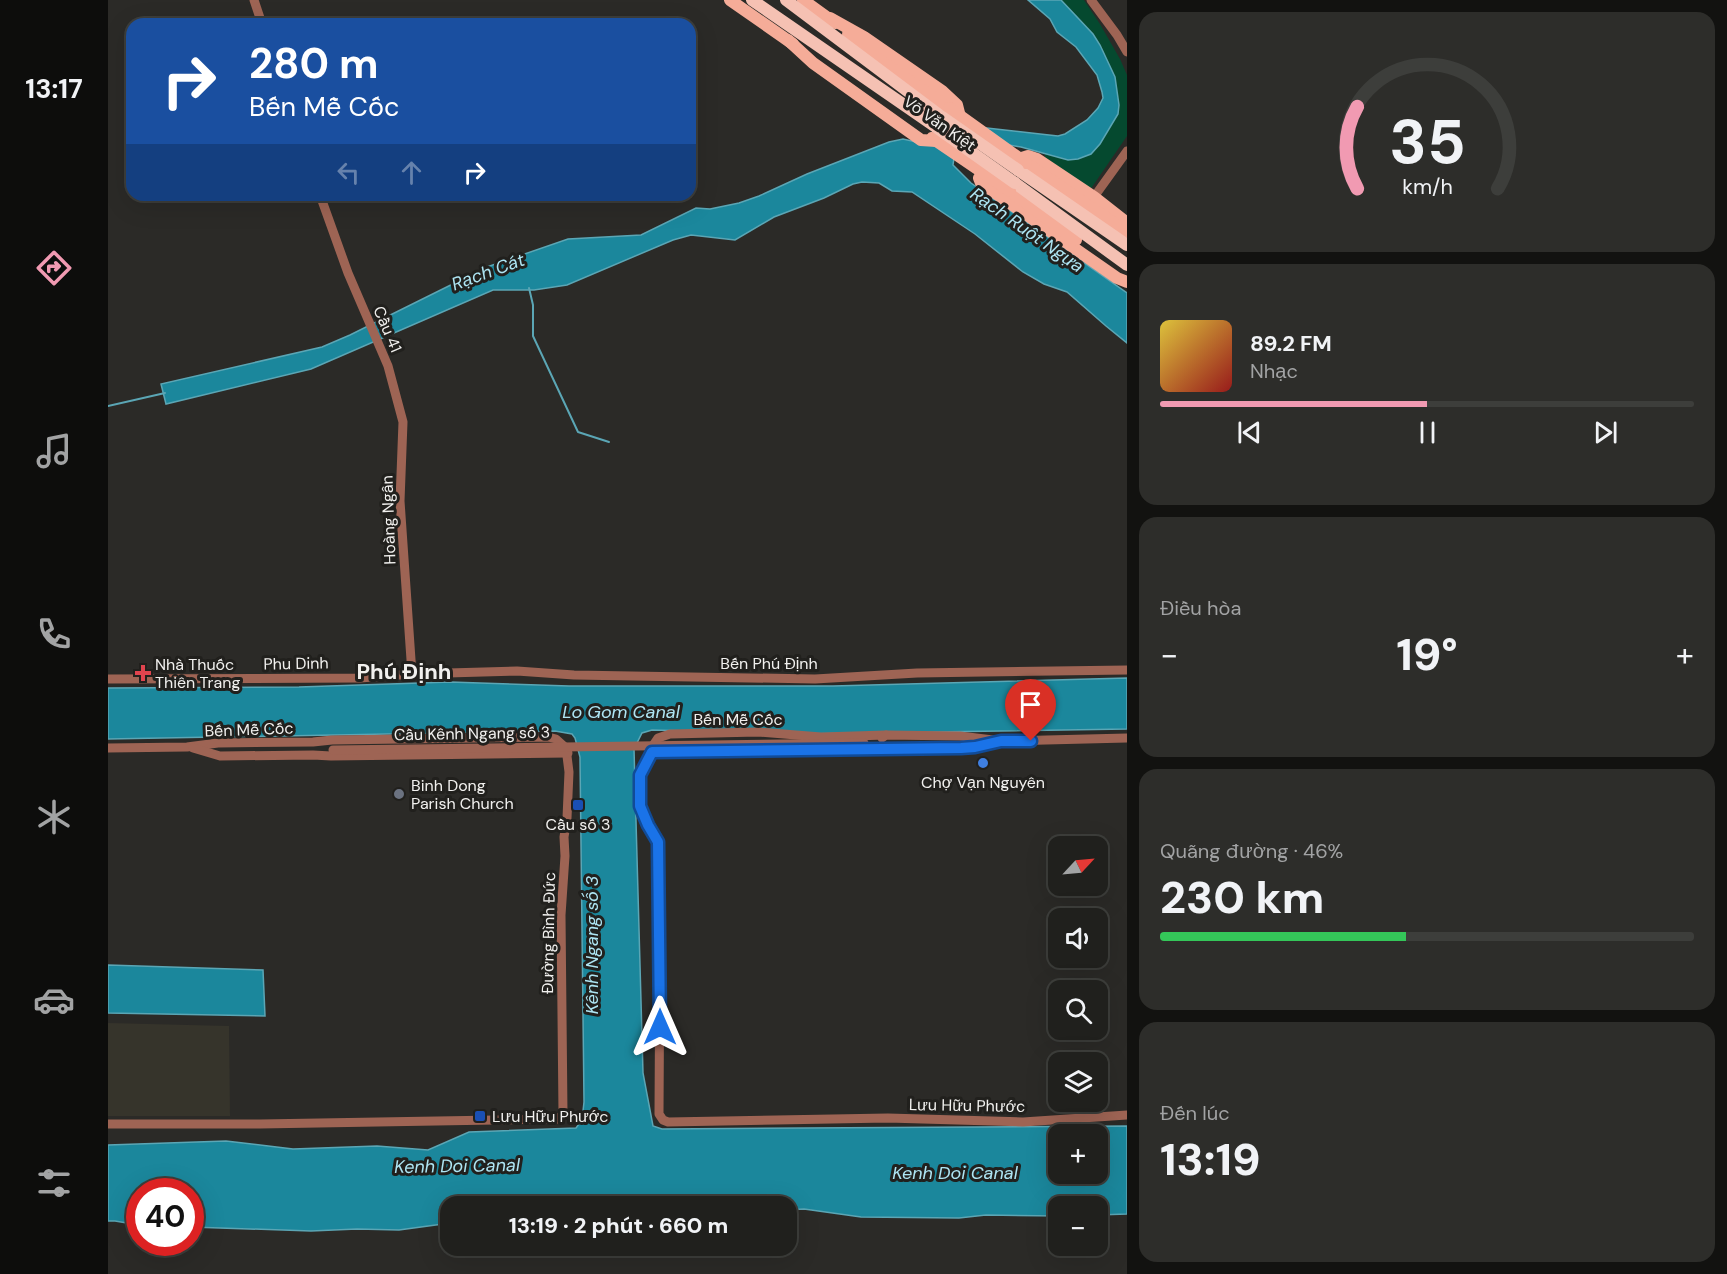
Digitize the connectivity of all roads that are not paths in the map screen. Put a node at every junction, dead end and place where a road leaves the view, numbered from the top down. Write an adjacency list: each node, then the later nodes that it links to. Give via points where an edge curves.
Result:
1 (254, 0): 7 (street)
2 (730, 0): 9 (main road, Võ Văn Kiệt)
3 (752, 0): 11 (highway, Võ Văn Kiệt)
4 (786, 0): 11 (highway, Võ Văn Kiệt)
5 (803, 0): 8 (main road, Võ Văn Kiệt)
6 (1091, 0): 10 (street)
7 (260, 18)
8 (830, 18): 9 (main road, via 942,91 957,105 958,124 944,138 921,140 813,63); 11 (main road, Võ Văn Kiệt)
9 (788, 40): 11 (main road, Võ Văn Kiệt)
10 (1127, 52)
11 (940, 122): 13 (highway, Võ Văn Kiệt, bridge); 14 (highway, Võ Văn Kiệt, bridge)
12 (1127, 151): 15 (street)
13 (1022, 167): 18 (main road, Võ Văn Kiệt); 19 (highway, Võ Văn Kiệt)
14 (1013, 187): 20 (highway, Võ Văn Kiệt); 21 (main road, Võ Văn Kiệt)
15 (1094, 198): 17 (main road); 22 (main road, via 1028,156 979,178 1029,217)
16 (322, 201): 23 (street, Cầu 41)
17 (1127, 223)
18 (1127, 232)
19 (1127, 245)
20 (1127, 264)
21 (1127, 277)
22 (1127, 282)
23 (388, 366): 25 (street, Hoàng Ngân, via 403,422 400,501)
24 (1127, 670): 25 (street, Bến Phú Định, via 917,673 815,679 517,671)
25 (412, 674): 26 (street, Phu Dinh, via 360,678)
26 (108, 679)
27 (886, 735): 28 (street, Bến Mễ Cốc); 32 (street, Bến Mễ Cốc); 39 (street, Bến Mễ Cốc, via 665,735 658,738)
28 (960, 736): 30 (street, Bến Mễ Cốc); 36 (street)
29 (1127, 738): 30 (street, Bến Mễ Cốc)
30 (1001, 741): 36 (street, Bến Mễ Cốc)
31 (313, 742): 33 (street, Bến Mễ Cốc); 37 (street, Bến Mễ Cốc); 40 (street, Bến Mễ Cốc, via 548,737 560,742)
32 (864, 743): 37 (street, Cầu Kênh Ngang số 3, bridge); 38 (street, Bến Mễ Cốc)
33 (253, 744): 34 (street, Bến Mễ Cốc); 41 (street)
34 (187, 747): 35 (street, Bến Mễ Cốc); 41 (street, Bến Mễ Cốc, via 220,756)
35 (108, 748)
36 (961, 748): 38 (street, Bến Mễ Cốc)
37 (333, 750): 42 (street, Bến Mễ Cốc)
38 (885, 750): 39 (street, Bến Mễ Cốc)
39 (652, 752): 43 (street, Lưu Hữu Phước, via 640,775 640,806 658,842 659,1114 663,1120 890,1118 1023,1122)
40 (568, 753): 42 (street, Bến Mễ Cốc); 44 (street, Đường Bình Đức, via 561,915 563,1114 558,1119)
41 (253, 755): 42 (street, Bến Mễ Cốc)
42 (313, 755)
43 (1127, 1115)
44 (108, 1124)

